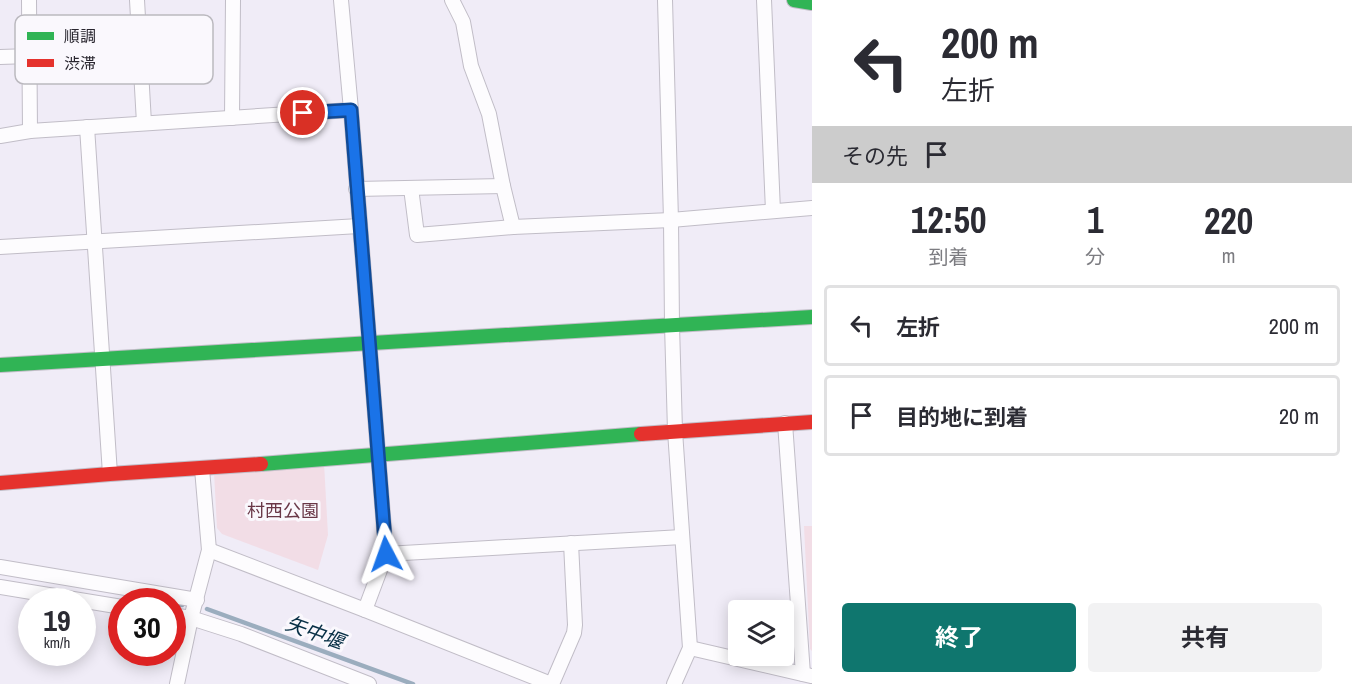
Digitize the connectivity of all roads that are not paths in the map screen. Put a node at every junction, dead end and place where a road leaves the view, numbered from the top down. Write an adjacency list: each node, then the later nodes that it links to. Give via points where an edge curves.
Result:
1 (29, 0): 10 (street)
2 (137, 0): 11 (street)
3 (233, 0): 17 (street)
4 (340, 0): 16 (street)
5 (452, 0): 22 (street, via 463,22 471,66 489,114)
6 (665, 0): 27 (street)
7 (764, 0): 26 (street)
8 (794, 0): 9 (street)
9 (812, 3)
10 (29, 15)
11 (138, 15)
12 (15, 56): 13 (street)
13 (0, 57)
14 (30, 84): 20 (street)
15 (142, 84): 18 (street)
16 (351, 110): 17 (street); 24 (street)
17 (232, 118): 18 (street)
18 (144, 123): 19 (street)
19 (87, 128): 20 (street); 30 (street)
20 (30, 130): 21 (street)
21 (0, 136)
22 (503, 186): 23 (street); 29 (street)
23 (411, 188): 24 (street); 29 (street, via 417,236)
24 (356, 189): 28 (street)
25 (812, 208): 26 (street)
26 (773, 211): 27 (street)
27 (671, 220): 29 (street); 33 (street)
28 (359, 226): 30 (street); 34 (street)
29 (513, 227)
30 (94, 242): 31 (street); 35 (street)
31 (0, 247)
32 (812, 317): 33 (street)
33 (672, 325): 34 (street); 39 (street)
34 (369, 344): 35 (street); 40 (street)
35 (101, 358): 36 (street); 42 (street)
36 (0, 365)
37 (812, 422): 38 (street)
38 (785, 423): 39 (street); 56 (street)
39 (675, 430): 40 (street); 44 (street)
40 (378, 455): 41 (street); 47 (street)
41 (202, 470): 42 (street); 46 (street)
42 (110, 474): 43 (street)
43 (0, 483)
44 (682, 537): 45 (street); 55 (street)
45 (571, 543): 47 (street); 59 (street, via 574,633)
46 (209, 550): 50 (street); 52 (street)
47 (386, 554): 52 (street)
48 (0, 567): 50 (street)
49 (0, 587): 51 (street)
50 (197, 600): 54 (street)
51 (108, 605)
52 (364, 610): 59 (street)
53 (186, 617): 54 (street)
54 (191, 618): 57 (street); 58 (street)
55 (690, 648): 56 (street); 60 (street)
56 (808, 675)
57 (177, 684)
58 (369, 684)
59 (551, 684)
60 (674, 684)

